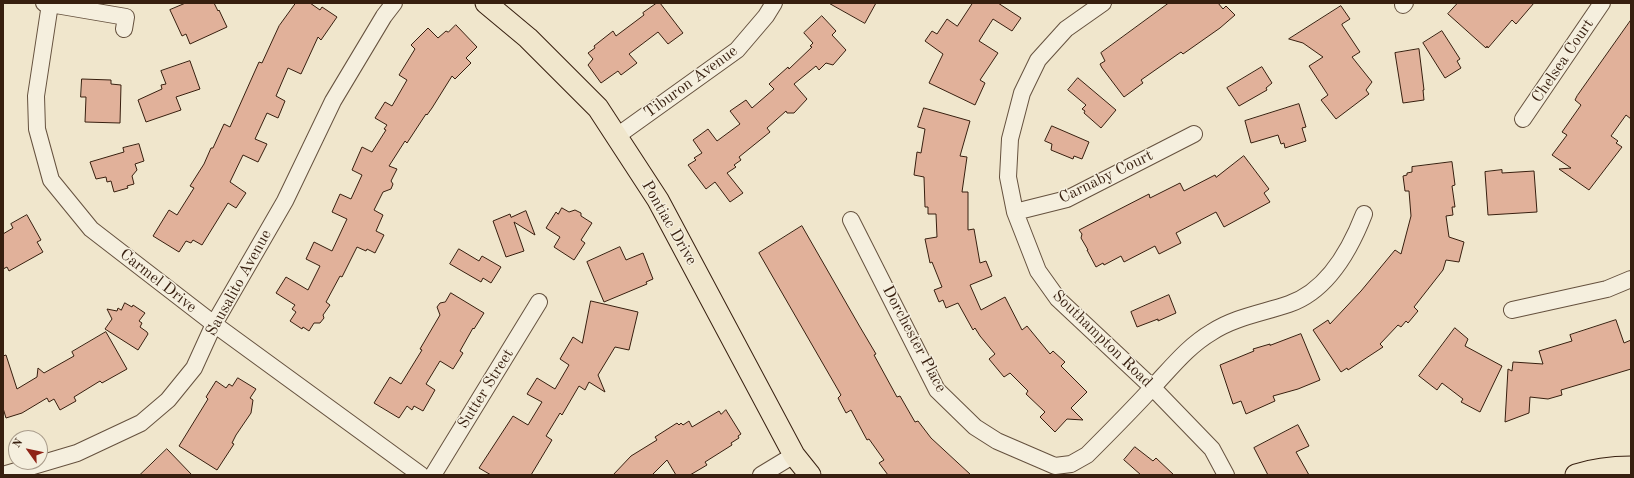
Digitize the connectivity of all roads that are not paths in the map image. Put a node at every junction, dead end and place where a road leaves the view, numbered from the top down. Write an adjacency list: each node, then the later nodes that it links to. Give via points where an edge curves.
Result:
1 (47, 3): 7 (street, via 126,17); 17 (street, Carmel Drive, via 36,96 37,129 51,180 91,229)
2 (394, 3): 17 (street, Sausalito Avenue, via 333,101 285,201)
3 (486, 3): 10 (main road, Pontiac Drive, via 528,38 598,108)
4 (774, 3): 10 (street, Tiburon Avenue, via 737,50)
5 (1103, 3): 11 (street, Southampton Road, via 1066,29 1038,60 1022,93 1010,139 1008,170)
6 (1602, 3): 8 (street, Chelsea Court)
7 (124, 29)
8 (1523, 119)
9 (1194, 134): 11 (street, Carnaby Court, via 1068,199)
10 (617, 136): 19 (main road, Pontiac Drive, via 658,200)
11 (1015, 212): 18 (street, Southampton Road, via 1038,271 1058,299)
12 (1364, 214): 18 (street, Dorchester Place, via 1356,236 1330,275 1316,289 1290,304 1242,317 1212,331 1189,348)
13 (851, 220): 18 (street, Dorchester Place, via 937,390 975,427 997,441 1055,466 1072,464 1087,455)
14 (1631, 279): 16 (street, via 1607,289)
15 (539, 302): 23 (street, Sutter Street)
16 (1512, 310)
17 (214, 324): 21 (street, Sausalito Avenue, via 194,368 168,400 141,423 77,454); 22 (street, Carmel Drive)
18 (1152, 388): 26 (street, Southampton Road, via 1212,450)
19 (794, 455): 24 (street); 25 (main road, Pontiac Drive)
20 (1631, 467): 27 (main road, via 1610,467)
21 (3, 475)
22 (421, 475)
23 (433, 475)
24 (761, 475)
25 (810, 475)
26 (1226, 475)
27 (1576, 475)

